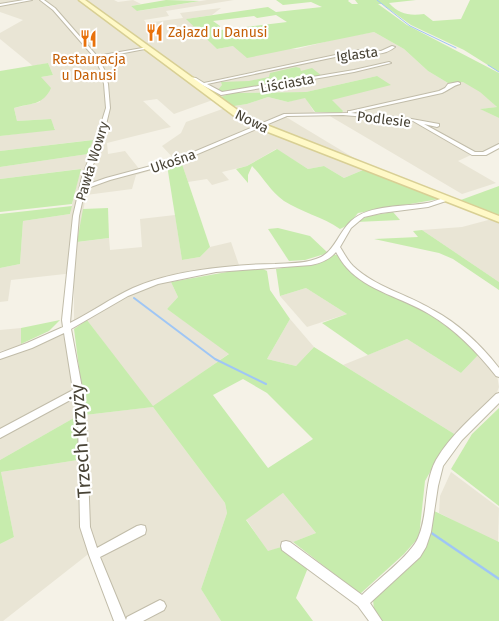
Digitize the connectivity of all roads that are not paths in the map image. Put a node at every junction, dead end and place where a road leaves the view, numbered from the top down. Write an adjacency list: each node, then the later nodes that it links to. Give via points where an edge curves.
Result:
1 (30, 0): 4 (street)
2 (42, 0): 7 (street, Pawła Wowry)
3 (82, 0): 6 (street, Nowa)
4 (0, 5)
5 (393, 47): 11 (street, Iglasta, via 373,54 355,52)
6 (148, 48): 7 (street); 9 (street, Nowa)
7 (96, 57): 17 (street, Pawła Wowry, via 106,84 108,108)
8 (389, 62): 11 (street, Liściasta, via 224,94)
9 (188, 78): 11 (street, Liściasta); 15 (street, Nowa, via 232,111)
10 (458, 83): 12 (street, via 440,92)
11 (203, 84)
12 (343, 114): 13 (street, Podlesie); 15 (street, Podlesie, via 292,114)
13 (414, 120): 14 (street); 16 (street, Podlesie, via 470,153 484,154)
14 (437, 125)
15 (261, 126): 17 (street, Ukośna, via 179,160); 18 (street, Nowa)
16 (499, 146)
17 (82, 188): 21 (street, Pawła Wowry, via 70,263)
18 (447, 199): 19 (street, Nowa); 20 (street, via 363,216 345,230)
19 (499, 219)
20 (337, 248): 21 (street, via 333,254 319,260 293,265 223,269 158,282 115,299); 23 (street, via 350,267 368,281 422,306 449,324 474,344)
21 (68, 327): 22 (street, via 23,349); 24 (street, Trzech Krzyży)
22 (0, 356)
23 (499, 374)
24 (78, 391): 26 (street); 29 (street, Trzech Krzyży, via 83,432 84,518)
25 (499, 397): 30 (street, via 466,429 440,463 430,494 423,544)
26 (0, 434)
27 (141, 530): 29 (street)
28 (286, 546): 30 (street)
29 (94, 555): 32 (street, Trzech Krzyży)
30 (362, 602): 34 (street)
31 (160, 606): 33 (street)
32 (120, 621)
33 (131, 621)
34 (376, 621)

